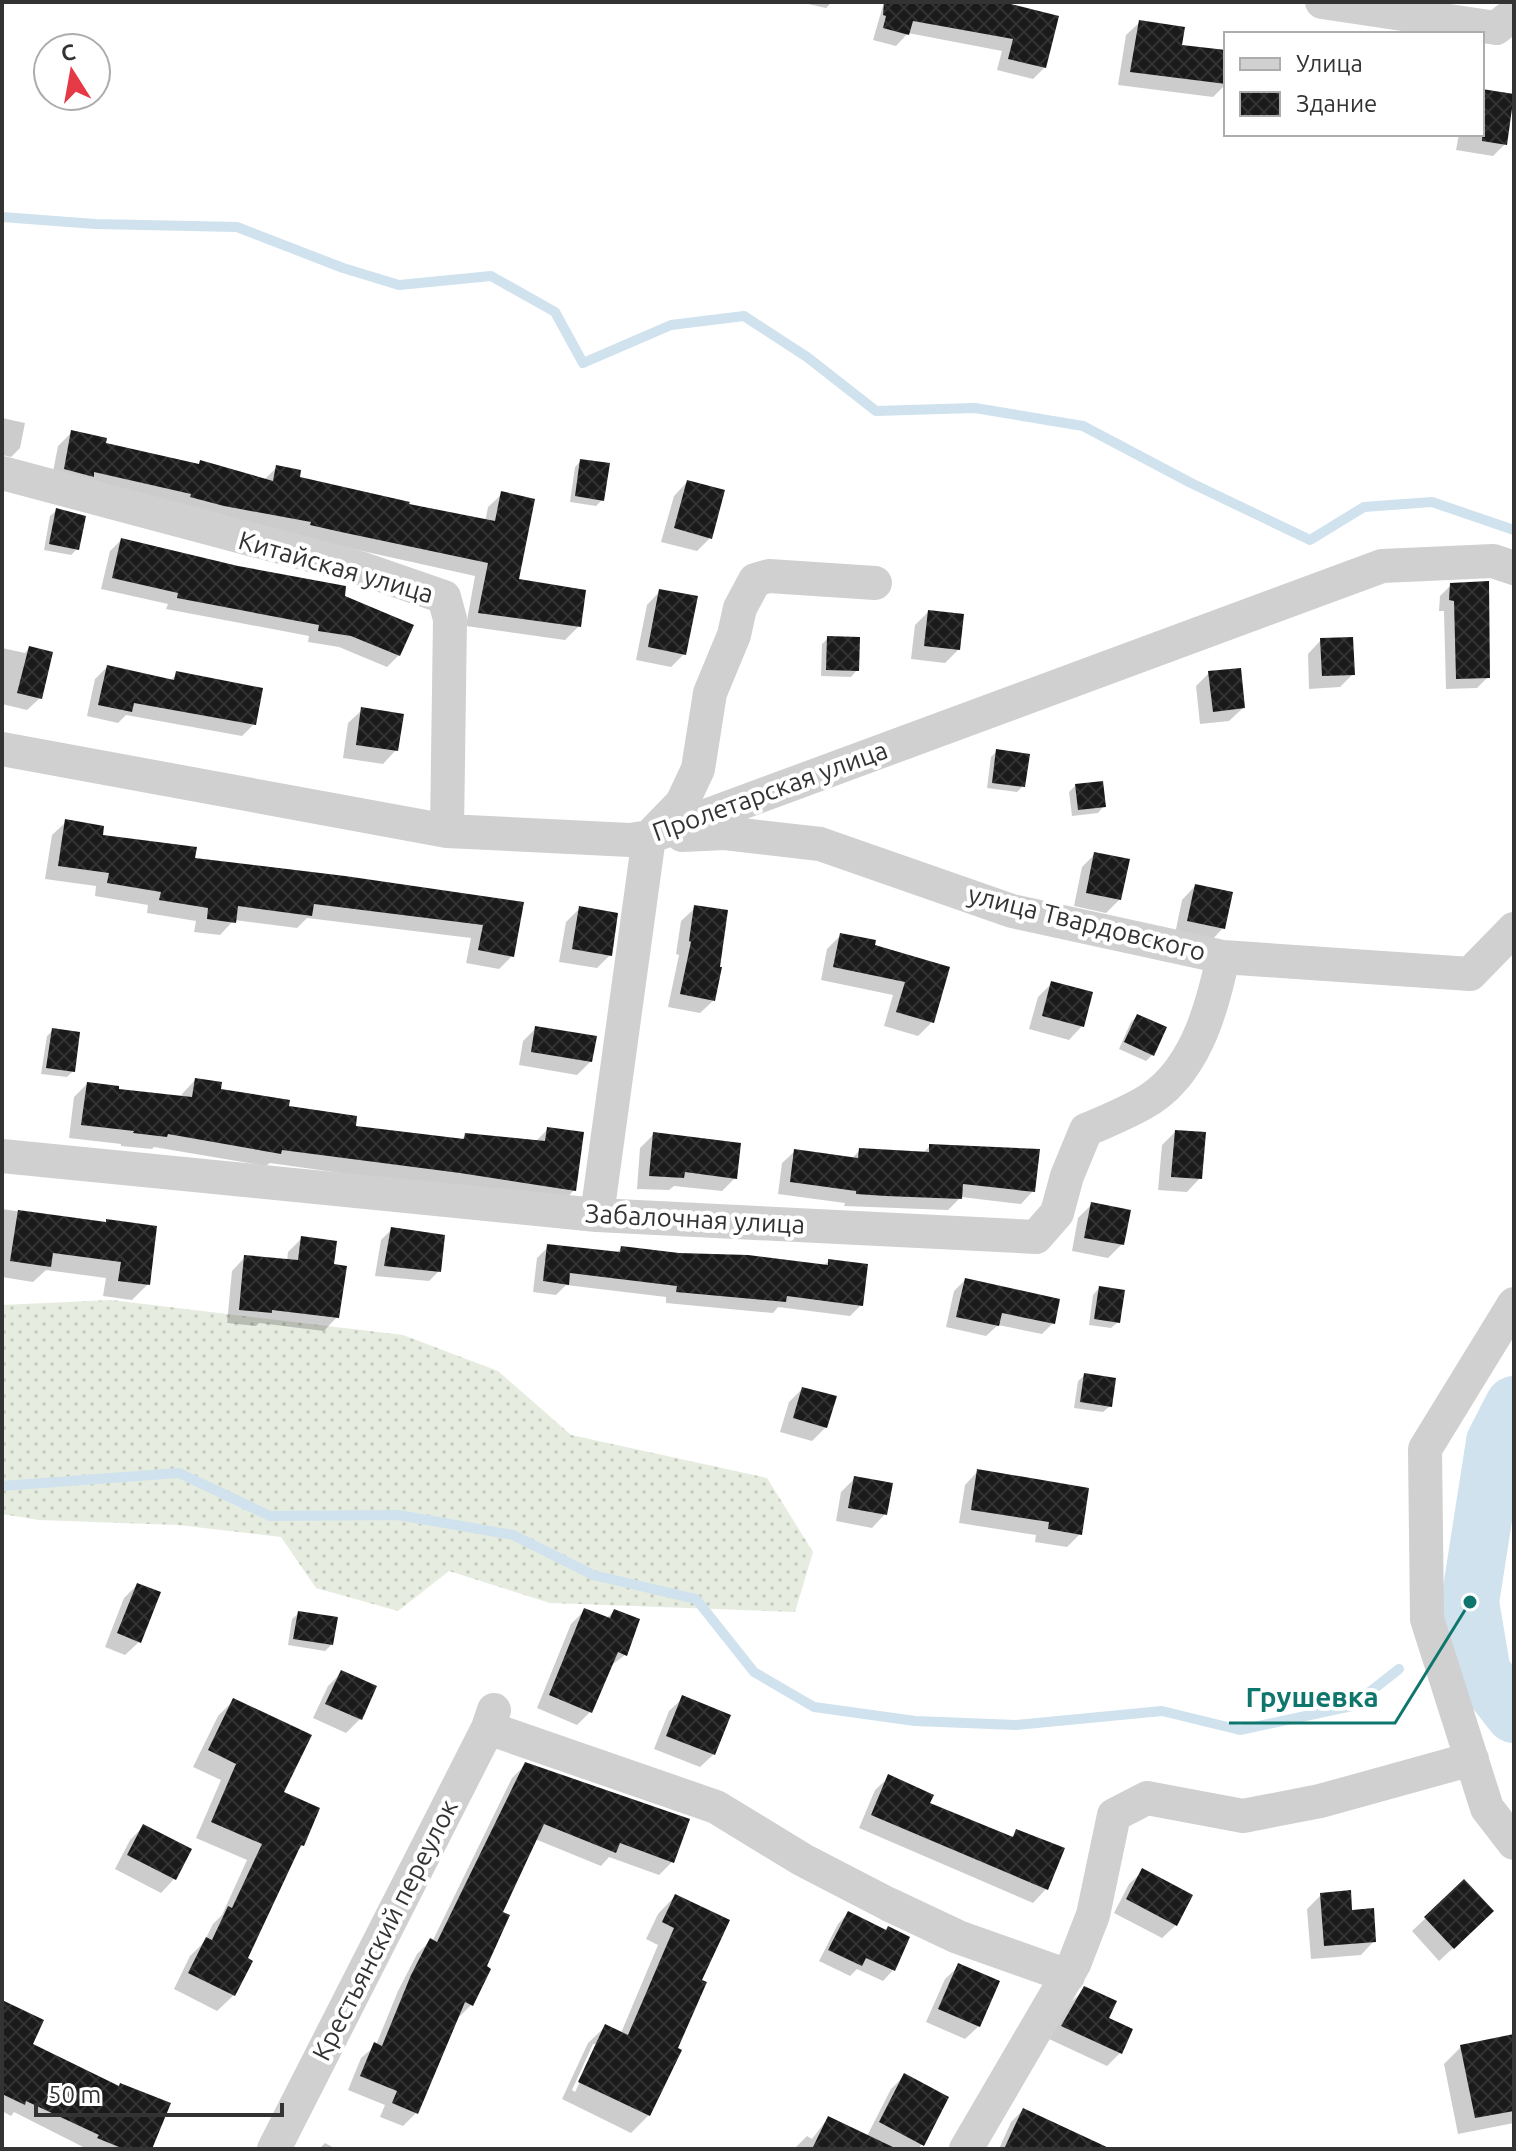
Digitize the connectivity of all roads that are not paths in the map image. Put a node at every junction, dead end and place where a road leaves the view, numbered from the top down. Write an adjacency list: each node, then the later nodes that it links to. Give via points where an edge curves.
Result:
1 (1322, 2): 2 (street)
2 (1356, 5): 3 (street, via 1496,28)
3 (1514, 14)
4 (2, 473): 8 (street, Китайская улица, via 363,569 444,597 450,619)
5 (1514, 568): 9 (street, Пролетарская улица, via 1493,561 1382,566)
6 (875, 583): 9 (street, via 769,576 755,580 710,693 698,769 682,803)
7 (2, 749): 8 (street, Пролетарская улица)
8 (447, 831): 9 (street, Пролетарская улица)
9 (649, 837): 11 (street, улица Твардовского, via 725,833 820,844 1012,911); 13 (street)
10 (1514, 929): 11 (street, улица Твардовского, via 1470,974)
11 (1223, 957): 13 (street, Забалочная улица, via 1196,1044 1174,1079 1145,1103 1086,1130 1057,1213 1036,1237)
12 (2, 1156): 13 (street, Забалочная улица)
13 (597, 1215)
14 (1514, 1304): 15 (street, via 1425,1449 1427,1619)
15 (1472, 1759): 16 (street, via 1487,1808); 17 (street, via 1320,1801 1243,1816 1147,1798 1114,1815 1093,1915)
16 (1514, 1843)
17 (1071, 1970): 18 (street, Крестьянский переулок, via 958,1937 803,1860 716,1807 491,1719); 19 (street)
18 (274, 2149)
19 (966, 2149)

